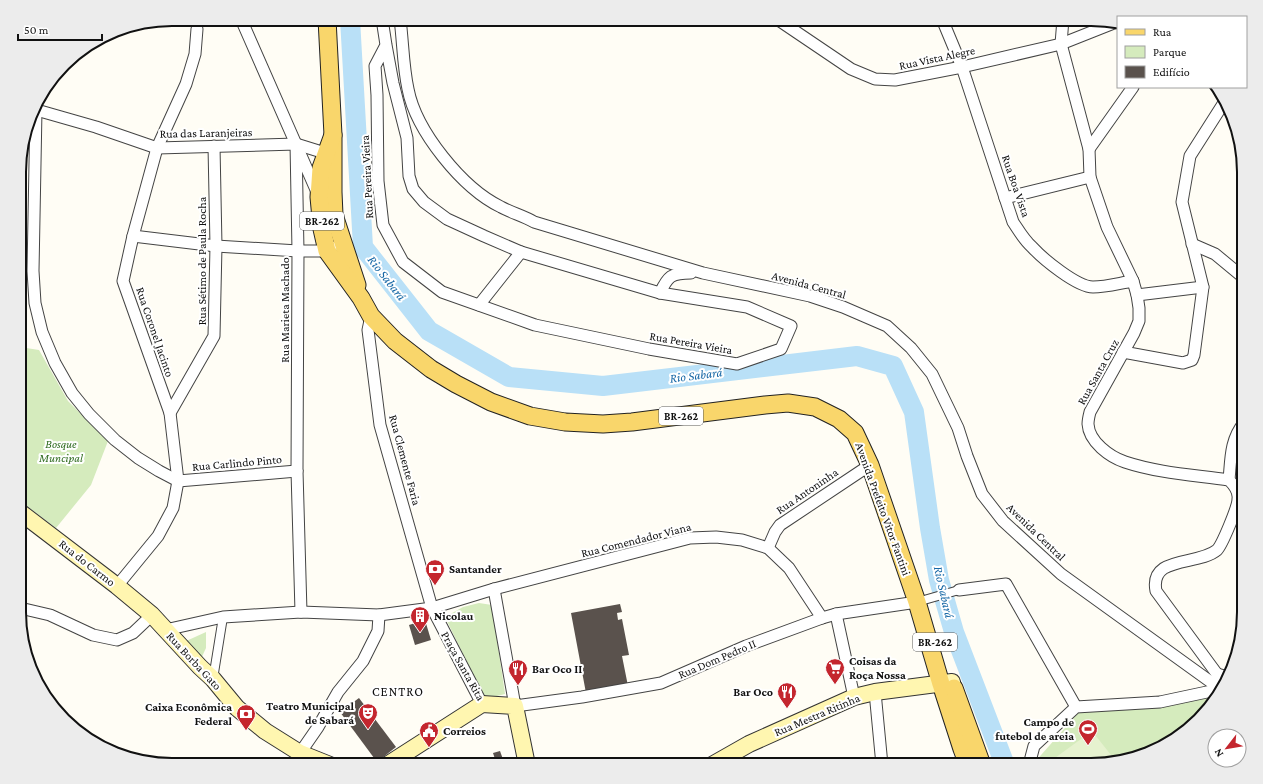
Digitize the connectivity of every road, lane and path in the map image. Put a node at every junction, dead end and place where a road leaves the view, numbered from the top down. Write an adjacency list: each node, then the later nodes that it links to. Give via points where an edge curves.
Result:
1 (244, 26): 17 (street, Rua Marieta Machado)
2 (327, 26): 21 (main road, Avenida Prefeito Vitor Fantini / BR-262, via 333,134)
3 (383, 26): 11 (street, Rua Pereira Vieira)
4 (401, 26): 33 (street, Avenida Central, via 408,89 418,119 444,159 475,190 501,207 534,222)
5 (787, 26): 12 (street, Rua Vista Alegre, via 851,69 875,79 896,80)
6 (945, 26): 12 (street, Rua Boa Vista)
7 (1062, 26): 10 (street, Rua Santa Cruz)
8 (1105, 27): 10 (street, Rua Vista Alegre)
9 (197, 29): 19 (street, Rua Coronel Jacinto, via 195,54 186,84)
10 (1061, 44): 12 (street, Rua Vista Alegre); 20 (street, Rua Santa Cruz)
11 (386, 45): 31 (street, Rua Pereira Vieira, via 407,138 408,176 413,189 424,202 447,219); 39 (street, Rua Pereira Vieira, via 375,66 378,181 383,226 403,262 442,292)
12 (962, 67): 24 (street, Rua Boa Vista)
13 (1132, 88): 20 (street)
14 (1221, 107): 27 (street, via 1190,156 1182,202)
15 (39, 111): 19 (street, Rua das Laranjeiras)
16 (35, 122): 47 (street, via 33,271 35,304 42,332 55,363 89,414 138,458)
17 (296, 144): 18 (street, Rua das Laranjeiras); 21 (street, Rua das Laranjeiras); 23 (street); 29 (street, Rua Marieta Machado)
18 (214, 146): 19 (street, Rua das Laranjeiras); 28 (street, Rua Sétimo de Paula Rocha)
19 (157, 148): 26 (street, Rua Coronel Jacinto)
20 (1089, 149): 22 (street, Rua Santa Cruz)
21 (329, 158): 23 (main road, Avenida Prefeito Vitor Fantini / BR-262, via 321,168); 25 (main road, Avenida Prefeito Vitor Fantini / BR-262, via 334,215)
22 (1090, 177): 24 (street); 34 (street, Rua Santa Cruz, via 1108,227)
23 (319, 197): 30 (main road, Avenida Prefeito Vitor Fantini / BR-262)
24 (1005, 198): 34 (street, Rua Boa Vista, via 1013,222 1022,236 1032,248 1071,279 1081,285 1092,287)
25 (340, 234): 30 (street, via 334,246); 38 (main road, Avenida Prefeito Vitor Fantini / BR-262)
26 (133, 236): 28 (street); 42 (street, Rua Coronel Jacinto, via 124,280)
27 (1192, 244): 32 (street, via 1215,254); 35 (street)
28 (216, 246): 29 (street); 42 (street, Rua Sétimo de Paula Rocha, via 214,336)
29 (298, 251): 30 (street); 45 (street, Rua Marieta Machado)
30 (327, 251): 38 (main road, Avenida Prefeito Vitor Fantini / BR-262)
31 (521, 252): 36 (street, Rua Pereira Vieira); 39 (street)
32 (1237, 272)
33 (702, 273): 36 (street, via 677,273 666,281); 70 (street, Avenida Central, via 810,296 844,307 887,326 911,348 932,374 958,428 982,494 1003,521 1061,574)
34 (1133, 281): 37 (street, Rua Santa Cruz)
35 (1203, 288): 37 (street); 41 (street, via 1192,360 1183,362)
36 (660, 293): 39 (street, Rua Pereira Vieira, via 747,308 791,326 781,349 737,364 648,349 535,325)
37 (1137, 295): 41 (street, Rua Santa Cruz, via 1139,321)
38 (361, 298): 40 (main road, Avenida Prefeito Vitor Fantini / BR-262)
39 (479, 305)
40 (371, 316): 44 (main road, Avenida Prefeito Vitor Fantini / BR-262, via 395,341 431,369 491,402 530,416 565,422 603,424 788,403 815,406 839,419 855,434); 56 (street, Rua Clemente Faria, via 368,330 380,425)
41 (1123, 352): 46 (street, Rua Santa Cruz, via 1090,412 1088,424 1091,435 1098,444 1124,462 1147,468)
42 (170, 413): 47 (street, Rua Coronel Jacinto)
43 (1237, 432): 46 (street, via 1232,446)
44 (870, 465): 51 (street, Rua Antoninha, via 780,525); 55 (main road, Avenida Prefeito Vitor Fantini / BR-262)
45 (297, 471): 47 (street, Rua Carlindo Pinto); 58 (street, Rua Marieta Machado)
46 (1229, 480): 48 (street)
47 (178, 481): 52 (street, Rua Coronel Jacinto, via 173,508 158,536)
48 (1237, 496)
49 (1237, 503): 65 (street, via 1224,540 1218,549 1205,557 1169,565 1156,575 1154,583 1156,591)
50 (26, 517): 52 (main road, Rua do Carmo)
51 (768, 548): 53 (street, Rua Comendador Viana, via 742,540 690,538); 63 (street, Rua Comendador Viana, via 789,568)
52 (117, 586): 61 (main road, Rua do Carmo)
53 (494, 589): 56 (street); 75 (street)
54 (959, 590): 55 (street); 76 (street, via 1006,584)
55 (917, 602): 59 (street, Rua Dom Pedro II); 69 (main road, Avenida Prefeito Vitor Fantini / BR-262)
56 (432, 608): 60 (street); 74 (street, Praça Santa Rita)
57 (26, 609): 61 (street, via 50,615 94,635 117,640 133,633)
58 (301, 612): 60 (street); 62 (street)
59 (836, 614): 63 (street, Rua Dom Pedro II); 73 (street)
60 (379, 615): 77 (street, via 378,631 363,661 338,692)
61 (152, 616): 64 (main road, Rua Borba Gato)
62 (223, 617): 64 (street); 67 (street)
63 (822, 618): 75 (street, Rua Dom Pedro II, via 746,646 660,683)
64 (165, 630): 67 (main road, Rua Borba Gato)
65 (1217, 674): 66 (street); 68 (street)
66 (1222, 675)
67 (213, 679): 77 (main road, Rua Borba Gato, via 237,708)
68 (1219, 681)
69 (947, 683): 72 (main road, Rua Mestra Ritinha); 83 (main road, Avenida Prefeito Vitor Fantini / BR-262); 84 (main road, Avenida Prefeito Vitor Fantini / BR-262)
70 (1217, 686)
71 (1214, 691): 76 (street, via 1160,702)
72 (875, 692): 73 (main road, Rua Mestra Ritinha); 82 (street)
73 (854, 698): 81 (main road, Rua Mestra Ritinha, via 749,744)
74 (482, 704): 75 (main road, Praça Santa Rita); 79 (main road)
75 (515, 706): 80 (main road)
76 (1076, 707): 85 (street, via 1034,746)
77 (300, 753): 78 (main road, Rua Borba Gato)
78 (308, 758)
79 (398, 758)
80 (526, 758)
81 (724, 758)
82 (881, 758)
83 (966, 758)
84 (979, 758)
85 (1031, 758)

